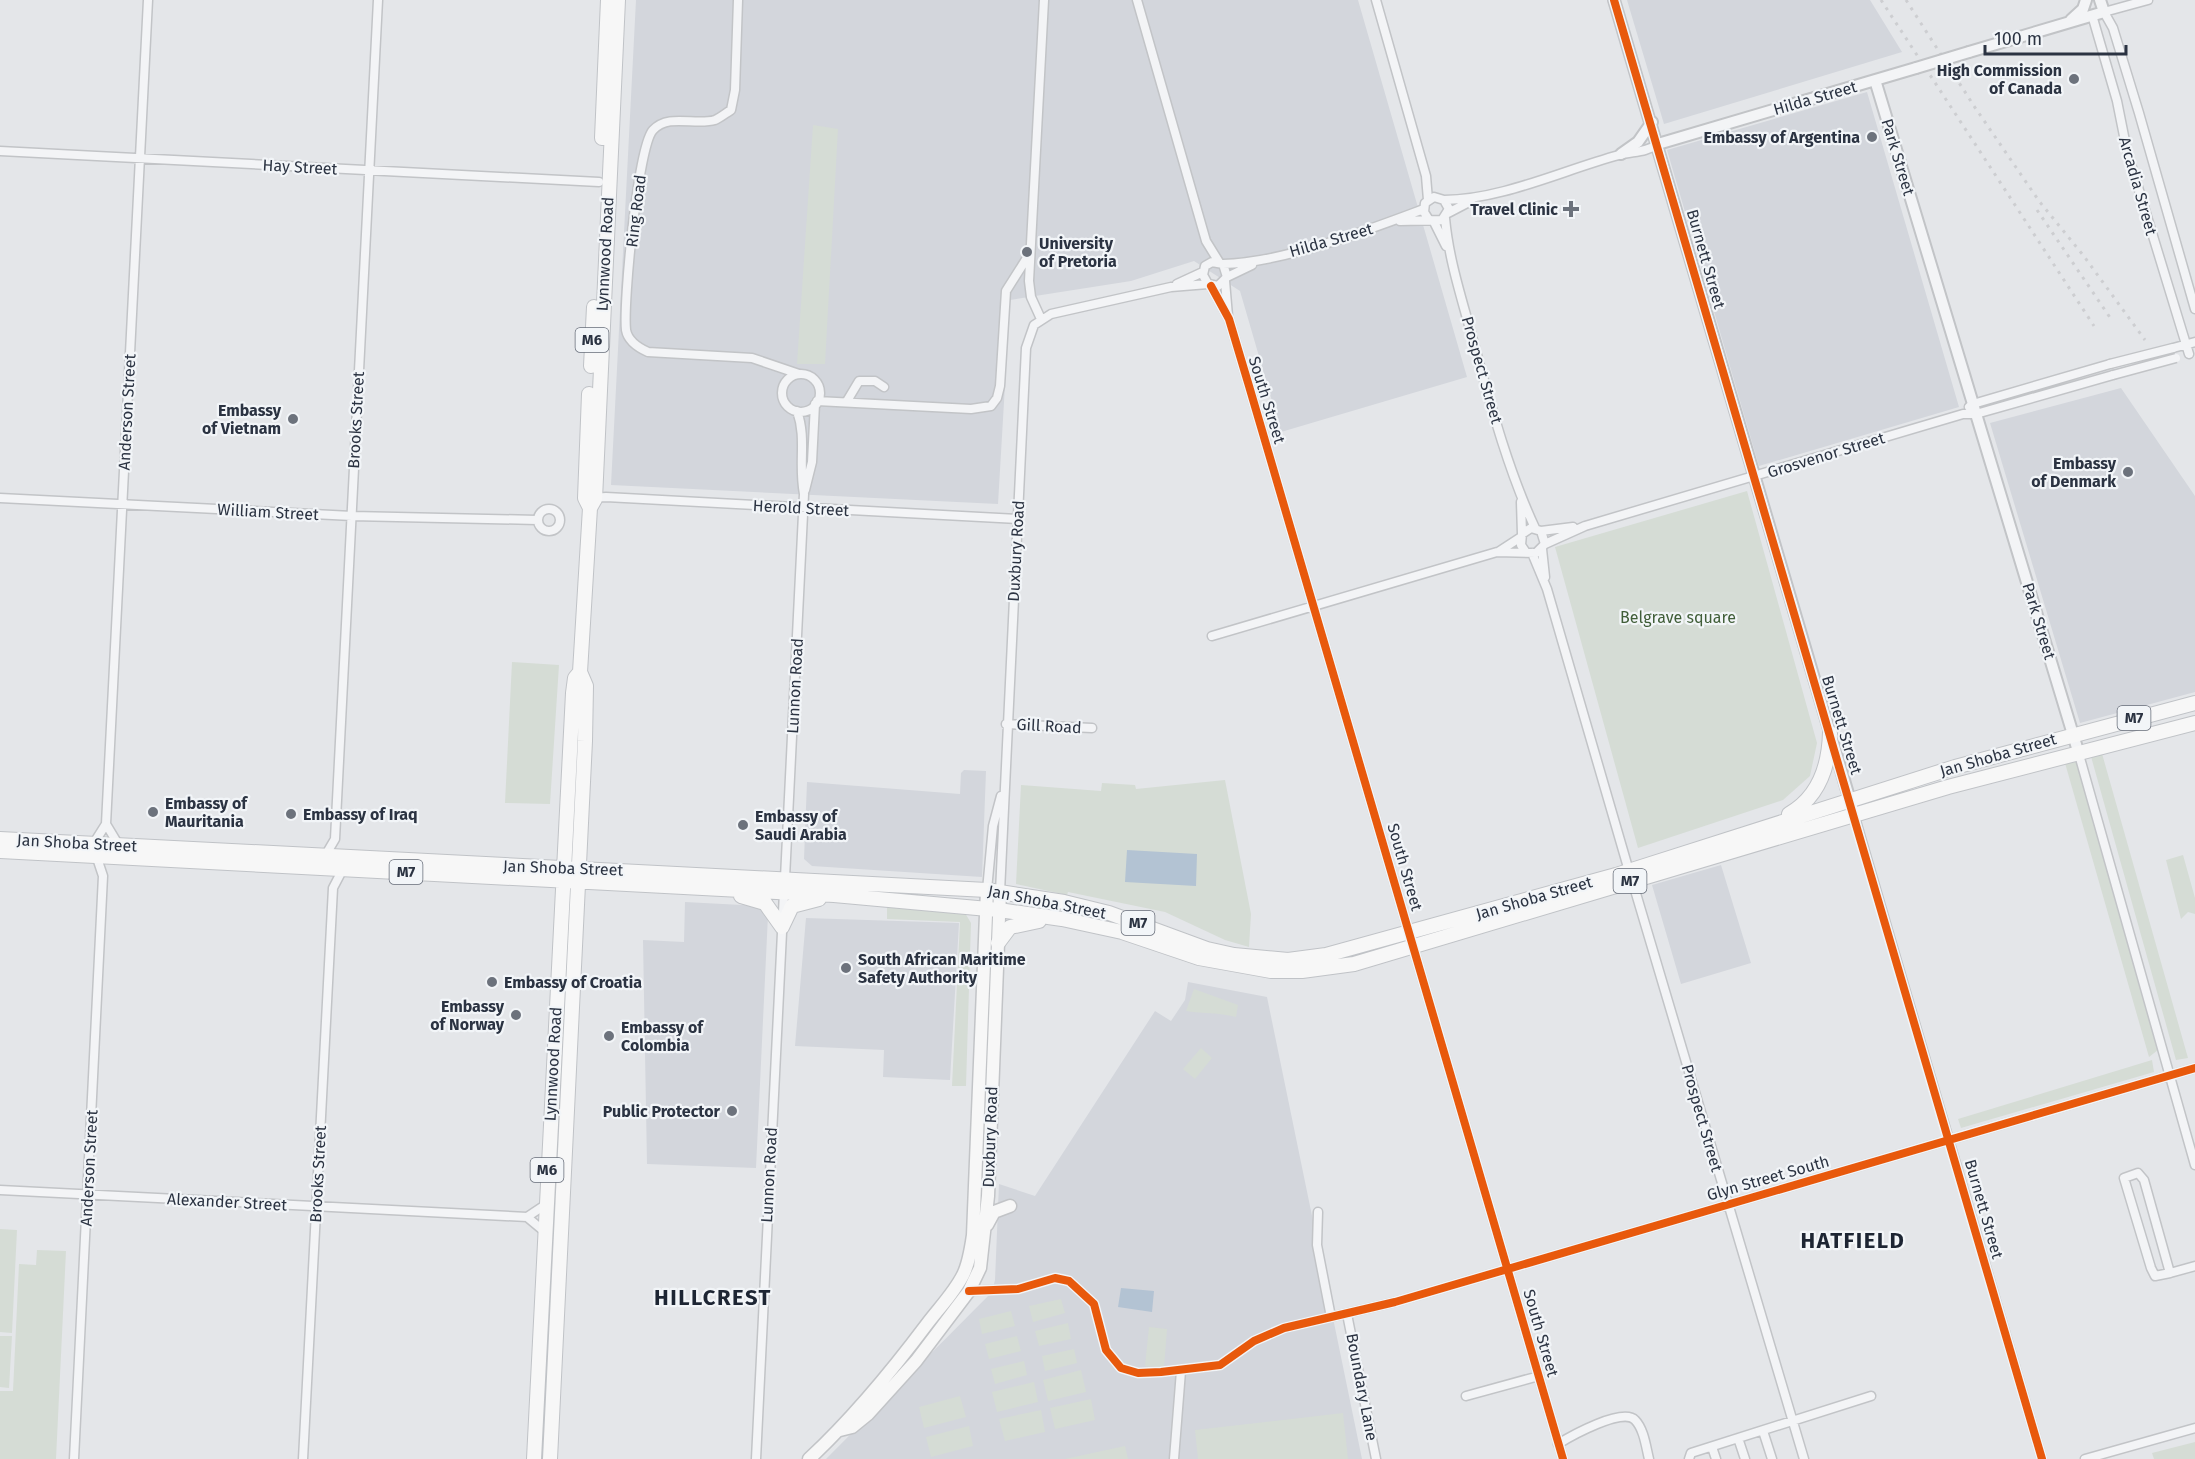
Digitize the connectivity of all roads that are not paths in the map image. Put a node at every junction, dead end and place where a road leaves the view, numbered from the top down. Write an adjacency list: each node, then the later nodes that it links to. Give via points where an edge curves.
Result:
1 (148, 0): 21 (street, Anderson Street)
2 (378, 0): 22 (street, Brooks Street)
3 (608, 0): 24 (main road, Lynnwood Road / M6)
4 (618, 0): 58 (main road, Lynnwood Road / M6)
5 (738, 0): 46 (street, Ring Road, via 731,110 716,120 663,123 648,136 631,255 626,332 648,352 752,358)
6 (1044, 0): 33 (street)
7 (1137, 0): 31 (street)
8 (1376, 0): 23 (street)
9 (1614, 0): 17 (street, Burnett Street)
10 (2086, 0): 15 (street, via 2083,9)
11 (2100, 0): 13 (street, Arcadia Street)
12 (2148, 0): 13 (street, Hilda Street)
13 (2104, 12): 14 (street, Hilda Street); 40 (street, Arcadia Street, via 2113,28)
14 (2092, 15): 15 (street, Hilda Street); 44 (street, Arcadia Street, via 2127,151)
15 (2068, 22): 16 (street, Hilda Street, bridge)
16 (1875, 80): 18 (street, Hilda Street); 52 (street, Park Street)
17 (1652, 122): 18 (street, Burnett Street); 20 (street, via 1638,142)
18 (1658, 144): 20 (street, Hilda Street); 54 (street, Burnett Street)
19 (0, 151): 21 (street, Hay Street)
20 (1621, 154): 25 (street, Hilda Street)
21 (140, 157): 22 (street, Hay Street); 59 (street, Anderson Street)
22 (369, 171): 24 (street, Hay Street); 61 (street, Brooks Street)
23 (1426, 176): 26 (street); 27 (street)
24 (600, 182): 58 (main road, Lynnwood Road / M6)
25 (1483, 196): 26 (street, Hilda Street); 28 (street, Hilda Street)
26 (1442, 199): 27 (street, Hilda Street); 28 (street, Prospect Street, via 1448,206)
27 (1426, 204): 29 (street, Hilda Street); 30 (street, Prospect Street)
28 (1447, 216): 30 (street, Hilda Street); 32 (street, Prospect Street)
29 (1396, 221): 30 (street, Hilda Street); 34 (street, Hilda Street)
30 (1431, 221): 32 (street, Prospect Street)
31 (1206, 241): 35 (street); 36 (street)
32 (1448, 249): 55 (street, Prospect Street)
33 (1030, 253): 41 (street, via 1030,289); 50 (street, via 1006,291 1000,386 995,403 971,409)
34 (1266, 259): 35 (street, Hilda Street); 37 (street, Hilda Street)
35 (1221, 263): 36 (street, via 1212,262); 37 (street, via 1227,270)
36 (1204, 269): 38 (street); 39 (street)
37 (1226, 279): 38 (street, via 1218,286); 42 (street, South Street)
38 (1209, 285): 39 (street); 42 (street, South Street)
39 (1171, 287): 41 (street)
40 (2195, 309)
41 (1041, 319): 62 (street, Duxbury Road, via 1030,331 1026,348)
42 (1229, 319): 71 (street, South Street)
43 (2195, 342): 44 (street, Grosvenor Street)
44 (2185, 345): 45 (street, Arcadia Street); 52 (street, Grosvenor Street, bridge, via 2110,364)
45 (2192, 353): 52 (street, Grosvenor Street, bridge)
46 (773, 366): 47 (street, Ring Road); 49 (street)
47 (799, 374): 49 (street, via 789,378); 51 (street, via 815,381 819,390)
48 (884, 387): 50 (street, via 875,381 859,381)
49 (783, 388): 53 (street, via 785,402)
50 (847, 401): 51 (street)
51 (816, 403): 53 (street); 56 (street, Lunnon Road, via 812,462)
52 (1975, 409): 54 (street, Grosvenor Street); 79 (street, Park Street)
53 (797, 411): 56 (street, Lunnon Road, via 803,431 800,455)
54 (1754, 477): 64 (street, Grosvenor Street); 78 (street, Burnett Street)
55 (1518, 490): 65 (street, Prospect Street); 66 (street, Prospect Street)
56 (804, 494): 60 (street, Lunnon Road)
57 (0, 498): 59 (street, William Street)
58 (590, 501): 60 (street, Herold Street); 73 (main road, Lynnwood Road / M6)
59 (122, 504): 61 (street, William Street); 84 (street, Anderson Street)
60 (803, 509): 62 (street, Herold Street); 98 (street, Lunnon Road)
61 (352, 516): 63 (street, William Street); 87 (street, Brooks Street)
62 (1018, 519): 76 (street, Duxbury Road)
63 (537, 520)
64 (1585, 526): 65 (street, Grosvenor Street); 67 (street, Grosvenor Street)
65 (1538, 530): 66 (street, Grosvenor Street); 67 (street, Prospect Street)
66 (1522, 536): 68 (street); 69 (street, Prospect Street, via 1521,545)
67 (1543, 546): 69 (street, Grosvenor Street); 70 (street, Prospect Street)
68 (1497, 552): 69 (street); 71 (street)
69 (1529, 552): 70 (street, Prospect Street)
70 (1547, 589): 95 (street, Prospect Street)
71 (1314, 606): 72 (street); 106 (street, South Street)
72 (1212, 636)
73 (580, 672): 93 (main road, Lynnwood Road / M6, via 587,695); 94 (main road, Lynnwood Road / M6, via 573,693)
74 (2195, 703): 79 (main road, Jan Shoba Street / M7)
75 (2195, 723): 80 (main road, M7)
76 (1006, 724): 77 (street, Gill Road); 81 (street, Duxbury Road)
77 (1092, 728)
78 (1830, 733): 82 (street, Burnett Street); 85 (main road, via 1826,764 1814,792 1801,807)
79 (2073, 734): 80 (street, Park Street); 82 (main road, Jan Shoba Street / M7)
80 (2078, 751): 83 (main road, Jan Shoba Street / M7); 109 (street, Park Street)
81 (1003, 787): 101 (street, Duxbury Road); 101 (street, Duxbury Road, via 993,826)
82 (1850, 799): 83 (street, Burnett Street); 85 (main road, Jan Shoba Street / M7)
83 (1854, 814): 95 (main road, Jan Shoba Street / M7); 110 (street, Burnett Street)
84 (106, 824): 88 (street, Anderson Street); 89 (street)
85 (1769, 825): 95 (main road, Jan Shoba Street / M7)
86 (0, 839): 88 (main road, Jan Shoba Street / M7)
87 (335, 839): 91 (street, Brooks Street); 92 (street)
88 (95, 849): 89 (main road, Jan Shoba Street / M7); 90 (main road, Jan Shoba Street / M7); 96 (street, Anderson Street)
89 (116, 850): 91 (main road, Jan Shoba Street / M7); 96 (street, Anderson Street)
90 (0, 851)
91 (324, 861): 92 (main road, Jan Shoba Street / M7); 99 (street, Brooks Street)
92 (345, 862): 94 (main road, Jan Shoba Street / M7); 99 (street, Brooks Street)
93 (580, 868): 94 (main road, Jan Shoba Street / M7); 97 (main road, Lynnwood Road / M6); 98 (main road, Jan Shoba Street / M7, via 741,878)
94 (563, 874): 97 (main road, Jan Shoba Street / M7); 116 (main road, Lynnwood Road / M6)
95 (1630, 875): 106 (main road, Jan Shoba Street / M7); 117 (street, Prospect Street)
96 (103, 876): 114 (street, Anderson Street)
97 (579, 882): 100 (main road, Jan Shoba Street / M7); 145 (main road, Lynnwood Road / M6)
98 (784, 885): 100 (main road, Jan Shoba Street / M7); 101 (main road, Jan Shoba Street / M7); 102 (main road); 105 (street, Lunnon Road)
99 (333, 888): 119 (street, Brooks Street)
100 (720, 889): 105 (main road, via 765,903)
101 (994, 891): 103 (main road, Duxbury Road); 106 (main road, Jan Shoba Street / M7, via 1109,913 1206,949 1260,959 1298,959)
102 (837, 895): 103 (main road, Jan Shoba Street / M7); 105 (main road, via 792,906)
103 (993, 909): 104 (main road, Jan Shoba Street / M7); 107 (main road, Duxbury Road); 111 (main road, Duxbury Road)
104 (1062, 919): 106 (main road, Jan Shoba Street / M7, via 1122,932 1199,958 1271,971 1336,968); 107 (main road, via 1017,924)
105 (782, 927): 146 (street, Lunnon Road)
106 (1412, 940): 126 (street, South Street)
107 (998, 943): 115 (main road, Duxbury Road)
108 (2195, 1068): 109 (street, Glyn Street South)
109 (2169, 1075): 110 (street, Glyn Street South); 112 (street, Park Street)
110 (1949, 1139): 117 (street, Glyn Street South); 157 (street, Burnett Street)
111 (977, 1149): 115 (main road, via 979,1176); 124 (main road, Duxbury Road)
112 (2195, 1165)
113 (0, 1190): 114 (street, Alexander Street)
114 (87, 1194): 119 (street, Alexander Street); 142 (street, Anderson Street)
115 (988, 1196): 122 (main road, Duxbury Road); 124 (main road, via 980,1206)
116 (546, 1205): 121 (street); 123 (main road, Lynnwood Road / M6)
117 (1727, 1205): 126 (street, Glyn Street South); 135 (street, Prospect Street)
118 (1010, 1206): 122 (main road, via 994,1212)
119 (316, 1207): 121 (street, Alexander Street); 143 (street, Brooks Street)
120 (1318, 1212): 130 (street, via 1317,1245)
121 (527, 1217): 123 (street)
122 (986, 1227): 128 (main road, Duxbury Road, via 980,1268)
123 (545, 1232): 144 (main road, Lynnwood Road / M6)
124 (971, 1248): 137 (main road, Duxbury Road, via 957,1284)
125 (2195, 1266): 127 (street)
126 (1508, 1268): 129 (street, Glyn Street South); 132 (street, South Street)
127 (2170, 1273): 127 (street, via 2155,1276 2151,1268 2124,1178 2127,1175 2142,1175)
128 (969, 1291): 131 (street, Glyn Street South, via 1018,1289 1055,1278 1069,1281 1090,1298 1106,1350 1121,1368 1138,1373); 137 (main road, Duxbury Road, via 881,1401 856,1424)
129 (1347, 1314): 130 (street, Glyn Street South); 149 (street, Boundary Lane)
130 (1331, 1317): 131 (street, Glyn Street South, via 1266,1335 1220,1365)
131 (1181, 1371): 148 (street)
132 (1539, 1376): 133 (street); 140 (street, South Street)
133 (1466, 1396)
134 (1871, 1396): 135 (street)
135 (1793, 1420): 138 (street); 156 (street, Prospect Street)
136 (2195, 1428): 158 (street)
137 (840, 1430): 147 (main road, Duxbury Road)
138 (1763, 1431): 139 (street); 155 (street)
139 (1738, 1438): 141 (street); 154 (street)
140 (1558, 1444): 150 (street, South Street); 151 (street, via 1601,1423 1628,1416 1640,1426)
141 (1712, 1447): 152 (street, via 1691,1453); 153 (street)
142 (74, 1459)
143 (303, 1459)
144 (534, 1459)
145 (550, 1459)
146 (756, 1459)
147 (809, 1459)
148 (1174, 1459)
149 (1376, 1459)
150 (1563, 1459)
151 (1649, 1459)
152 (1689, 1459)
153 (1716, 1459)
154 (1745, 1459)
155 (1772, 1459)
156 (1804, 1459)
157 (2042, 1459)
158 (2085, 1459)

